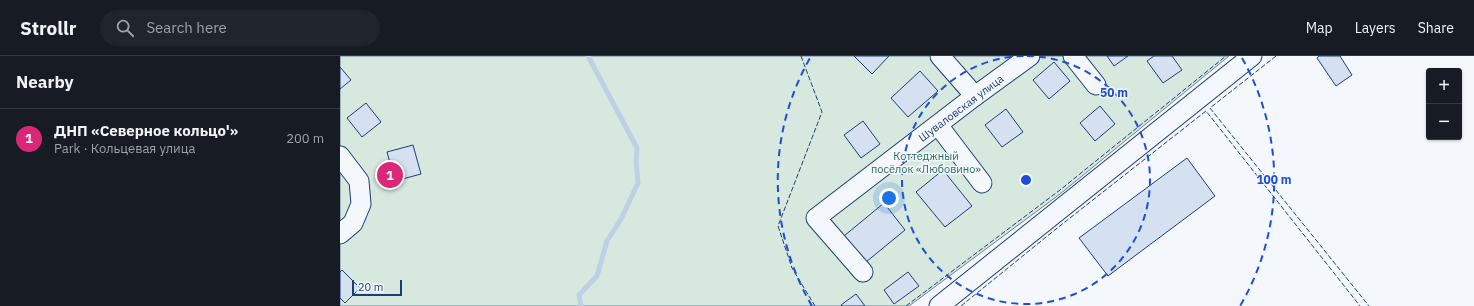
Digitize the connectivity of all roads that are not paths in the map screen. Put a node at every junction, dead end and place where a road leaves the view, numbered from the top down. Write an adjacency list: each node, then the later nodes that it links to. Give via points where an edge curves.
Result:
1 (940, 56): 6 (street)
2 (1030, 56): 6 (street, Шуваловская улица)
3 (1073, 56): 5 (street)
4 (1252, 56): 12 (street)
5 (1096, 85)
6 (975, 96): 7 (street, Шуваловская улица)
7 (938, 125): 9 (street); 11 (street, Шуваловская улица, via 816,218)
8 (340, 156): 10 (street, via 359,181 361,204 353,223)
9 (982, 183)
10 (340, 234)
11 (863, 272)
12 (939, 306)

